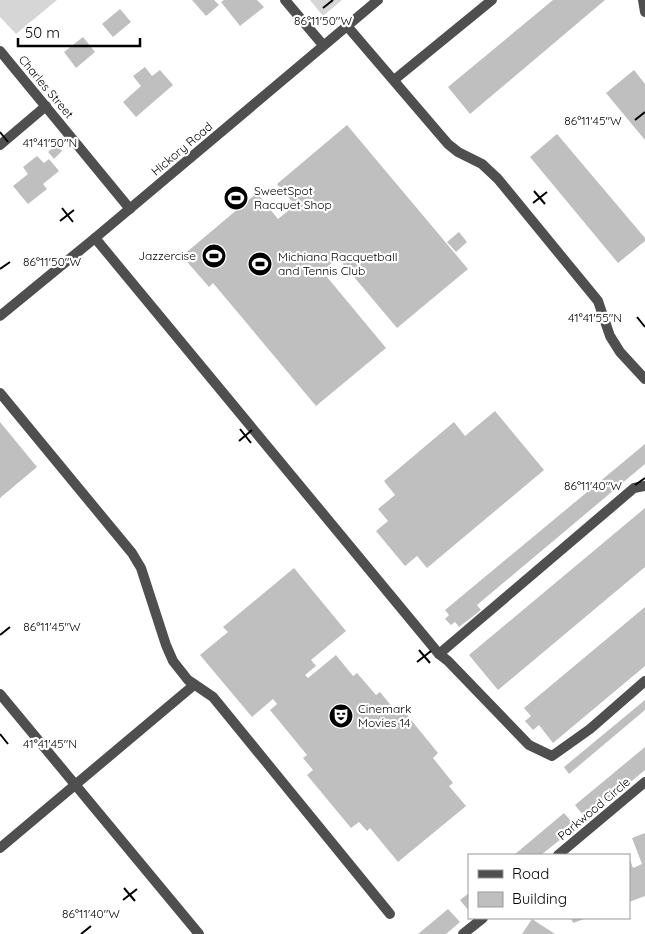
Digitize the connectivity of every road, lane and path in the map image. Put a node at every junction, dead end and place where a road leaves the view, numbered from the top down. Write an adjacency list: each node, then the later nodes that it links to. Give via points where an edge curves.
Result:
1 (285, 0): 7 (street)
2 (378, 0): 6 (street, Hickory Road)
3 (492, 0): 9 (street)
4 (642, 0): 5 (street)
5 (645, 12)
6 (347, 26): 7 (street, Hickory Road); 9 (street)
7 (323, 46): 12 (street, Hickory Road)
8 (0, 50): 10 (street, Charles Street)
9 (394, 80): 15 (street, via 448,144 482,164 498,179 598,301 610,336)
10 (46, 106): 11 (street); 12 (street, Charles Street)
11 (0, 145)
12 (130, 209): 13 (street, Hickory Road)
13 (96, 238): 14 (street, Hickory Road); 18 (street)
14 (0, 316)
15 (645, 380)
16 (0, 393): 20 (street, via 137,559 170,654)
17 (645, 486): 18 (street, via 634,488)
18 (440, 654): 19 (street, via 529,745 552,756 590,729)
19 (645, 681)
20 (194, 685): 23 (street); 26 (street, via 213,697)
21 (0, 694): 23 (street)
22 (645, 782): 25 (street, Parkwood Circle)
23 (75, 784): 24 (street); 28 (street)
24 (0, 848)
25 (559, 854)
26 (390, 914)
27 (482, 919): 29 (street)
28 (199, 934)
29 (463, 934)

